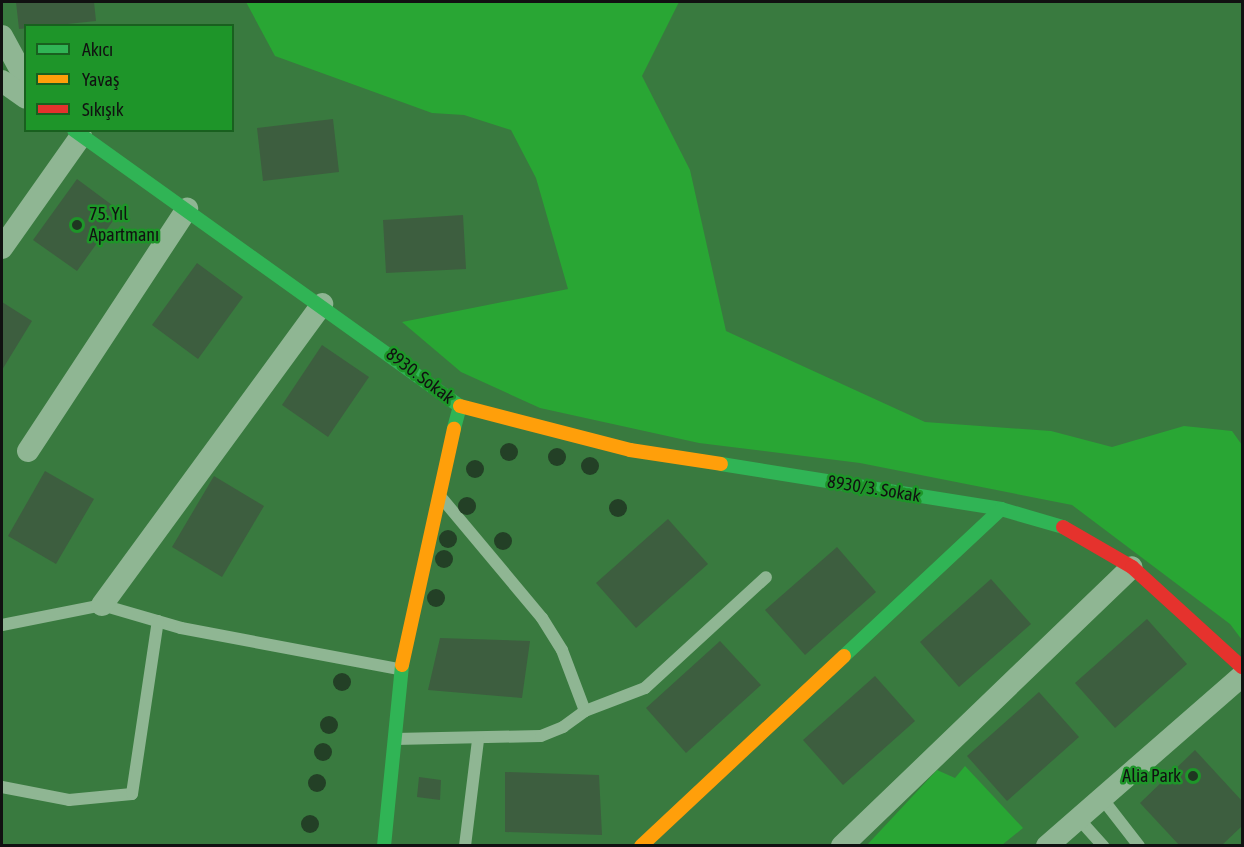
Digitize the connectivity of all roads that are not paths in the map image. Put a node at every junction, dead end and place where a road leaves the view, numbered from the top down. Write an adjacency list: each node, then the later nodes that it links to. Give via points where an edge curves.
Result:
1 (2, 36): 2 (street)
2 (24, 76)
3 (2, 81): 4 (street)
4 (24, 97)
5 (77, 133): 6 (street, 8930. Sokak); 7 (street)
6 (187, 209): 8 (street, 8930. Sokak); 10 (street)
7 (2, 248)
8 (322, 303): 9 (street, 8930. Sokak); 15 (street)
9 (460, 406): 11 (street, 8930. Sokak); 12 (street, 8930/3. Sokak, via 630,450)
10 (28, 451)
11 (437, 494): 19 (street, 8930. Sokak); 21 (lane, via 542,618 562,650)
12 (1001, 509): 13 (street, 8930/3. Sokak, via 1074,530); 29 (street)
13 (1131, 567): 18 (street, 8930/3. Sokak, via 1177,604); 30 (street)
14 (766, 577): 21 (lane, via 645,688)
15 (102, 605): 16 (lane); 17 (lane)
16 (158, 621): 19 (lane); 24 (lane, via 132,794 69,800)
17 (2, 625)
18 (1242, 667)
19 (401, 669): 22 (street, 8930. Sokak)
20 (1242, 676): 25 (street)
21 (585, 711): 23 (lane, via 563,727 541,736)
22 (394, 739): 23 (lane); 27 (street, 8930. Sokak)
23 (478, 740): 28 (lane)
24 (2, 787)
25 (1101, 797): 26 (street); 33 (lane)
26 (1078, 818): 31 (street); 32 (lane)
27 (384, 846)
28 (465, 846)
29 (641, 846)
30 (842, 846)
31 (1047, 846)
32 (1103, 846)
33 (1139, 846)

